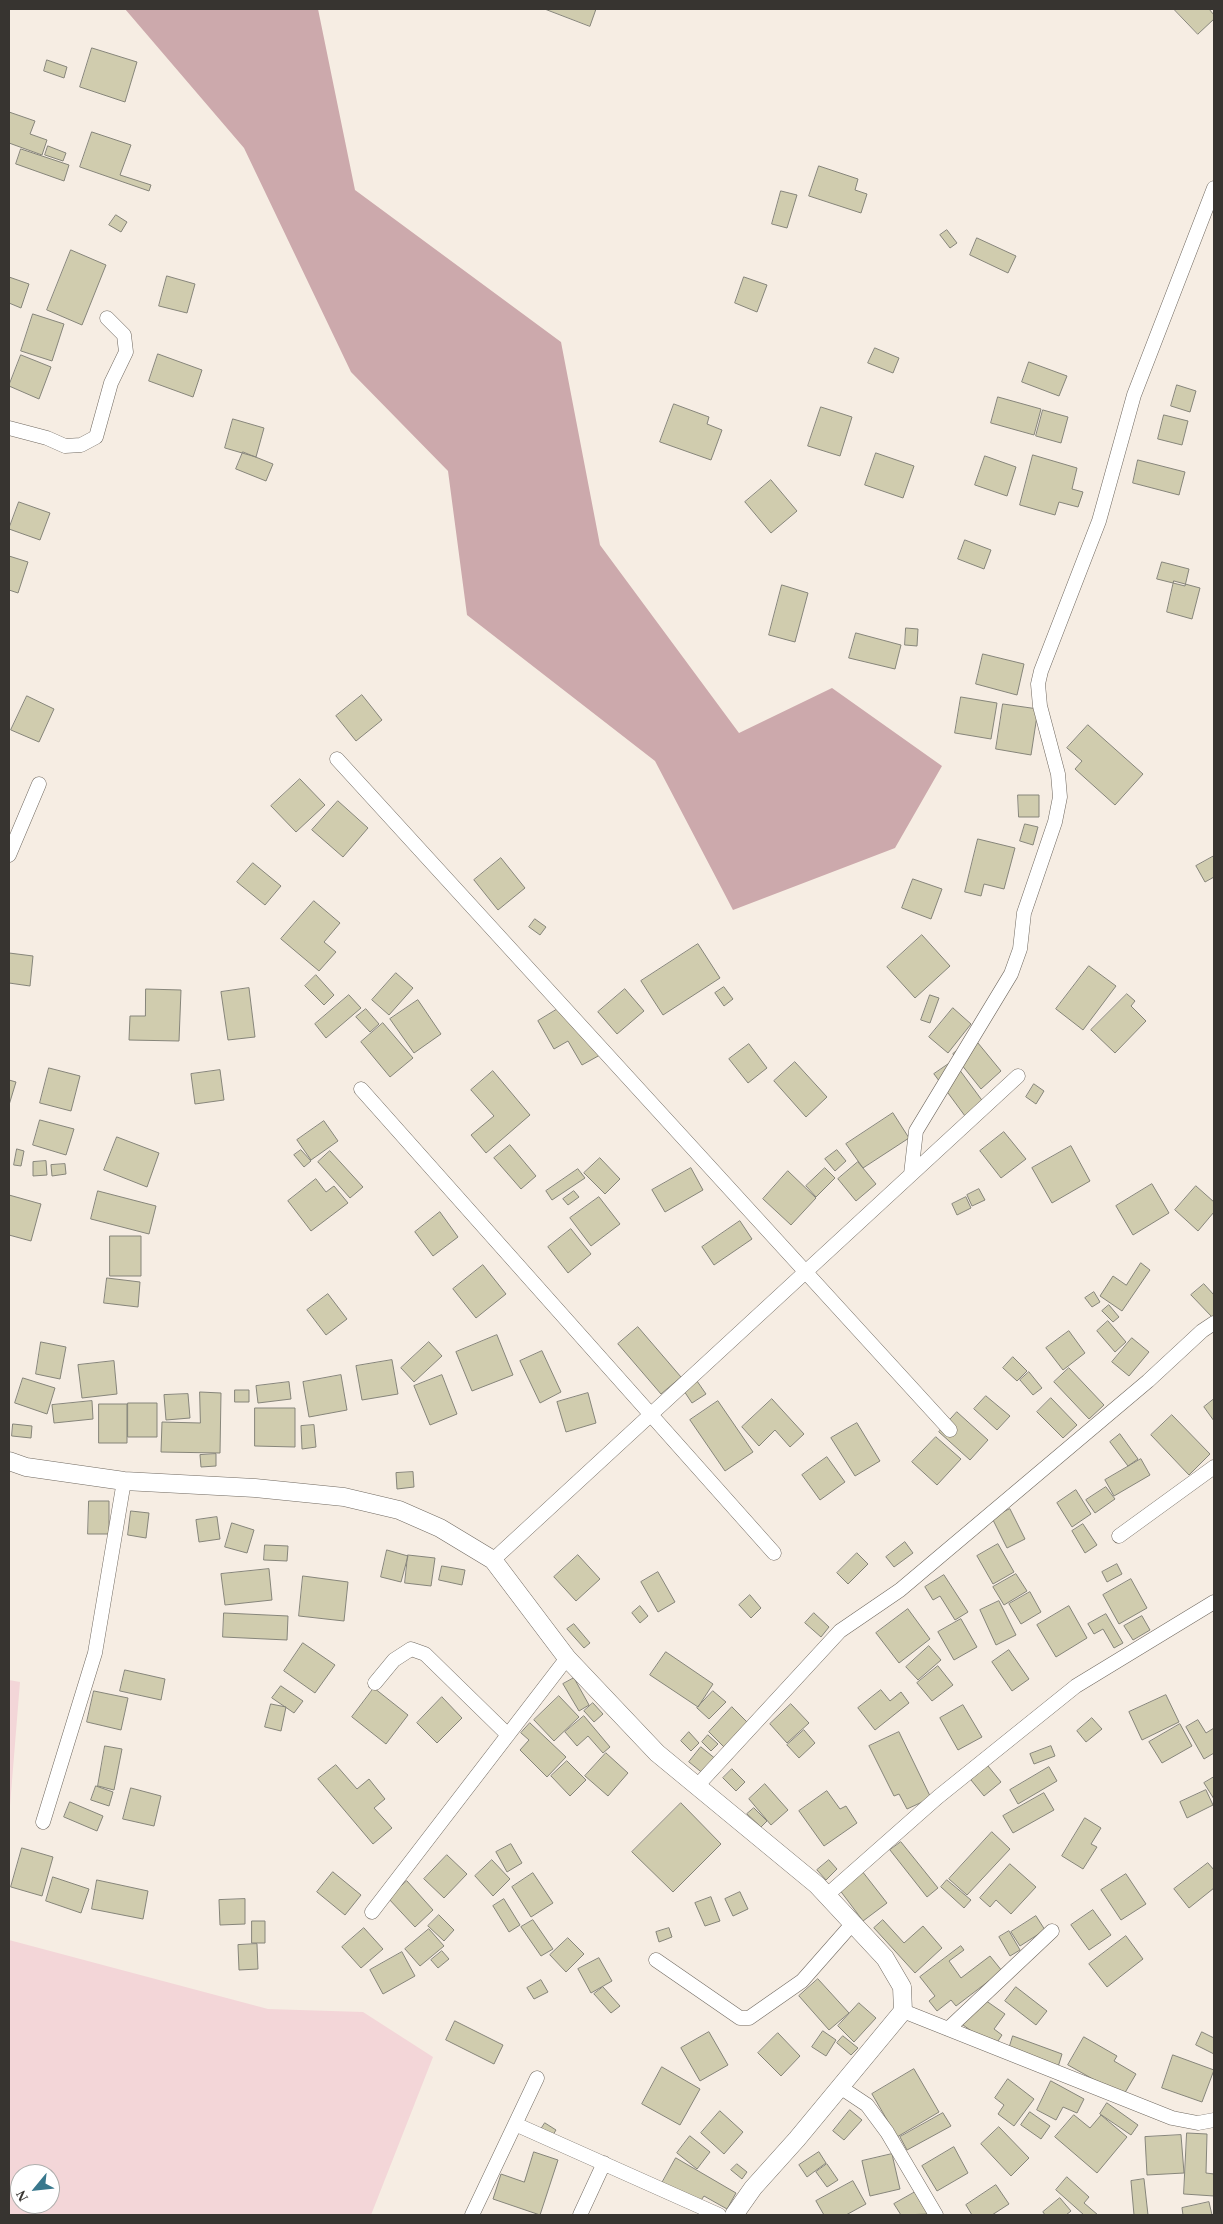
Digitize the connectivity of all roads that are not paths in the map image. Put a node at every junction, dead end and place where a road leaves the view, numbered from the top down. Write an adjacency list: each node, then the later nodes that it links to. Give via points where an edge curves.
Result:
1 (1214, 188): 9 (street, via 1134,394 1099,521 1041,672 1038,684 1040,706 1058,774 1060,797 1055,822 1024,913 1020,949 1011,974 916,1131)
2 (107, 318): 3 (street, via 124,335 126,352 111,383 96,437 81,445 65,446)
3 (9, 428)
4 (337, 759): 10 (street)
5 (39, 784): 6 (street)
6 (9, 855)
7 (1018, 1076): 9 (street)
8 (361, 1089): 12 (street)
9 (911, 1174): 10 (street)
10 (805, 1273): 12 (street); 13 (street)
11 (1214, 1323): 24 (street, via 900,1590 840,1631)
12 (650, 1415): 18 (street); 19 (street)
13 (950, 1430)
14 (9, 1461): 16 (street)
15 (1214, 1466): 17 (street)
16 (124, 1481): 19 (street, via 255,1488 344,1497 399,1510 440,1528); 25 (street, via 95,1653)
17 (1119, 1536)
18 (774, 1552)
19 (493, 1560): 21 (street)
20 (1214, 1602): 26 (street, via 1076,1686 938,1797)
21 (567, 1658): 23 (street); 24 (street, via 657,1754)
22 (375, 1683): 23 (street, via 394,1660 411,1649 425,1654)
23 (508, 1735): 27 (street)
24 (698, 1786): 26 (street)
25 (43, 1822)
26 (827, 1895): 28 (street)
27 (372, 1912)
28 (853, 1923): 30 (street, via 802,1981 749,2018 740,2018); 31 (street, via 886,1958 902,1987)
29 (1052, 1931): 32 (street)
30 (656, 1960)
31 (903, 2012): 32 (street); 34 (street)
32 (948, 2029): 35 (street, via 1172,2118 1198,2123)
33 (537, 2078): 36 (street)
34 (840, 2087): 41 (street, via 753,2188); 42 (street, via 867,2105 887,2132)
35 (1214, 2120)
36 (515, 2124): 37 (street); 38 (street)
37 (604, 2163): 39 (street); 40 (street)
38 (472, 2215)
39 (580, 2215)
40 (719, 2215)
41 (734, 2215)
42 (936, 2215)

